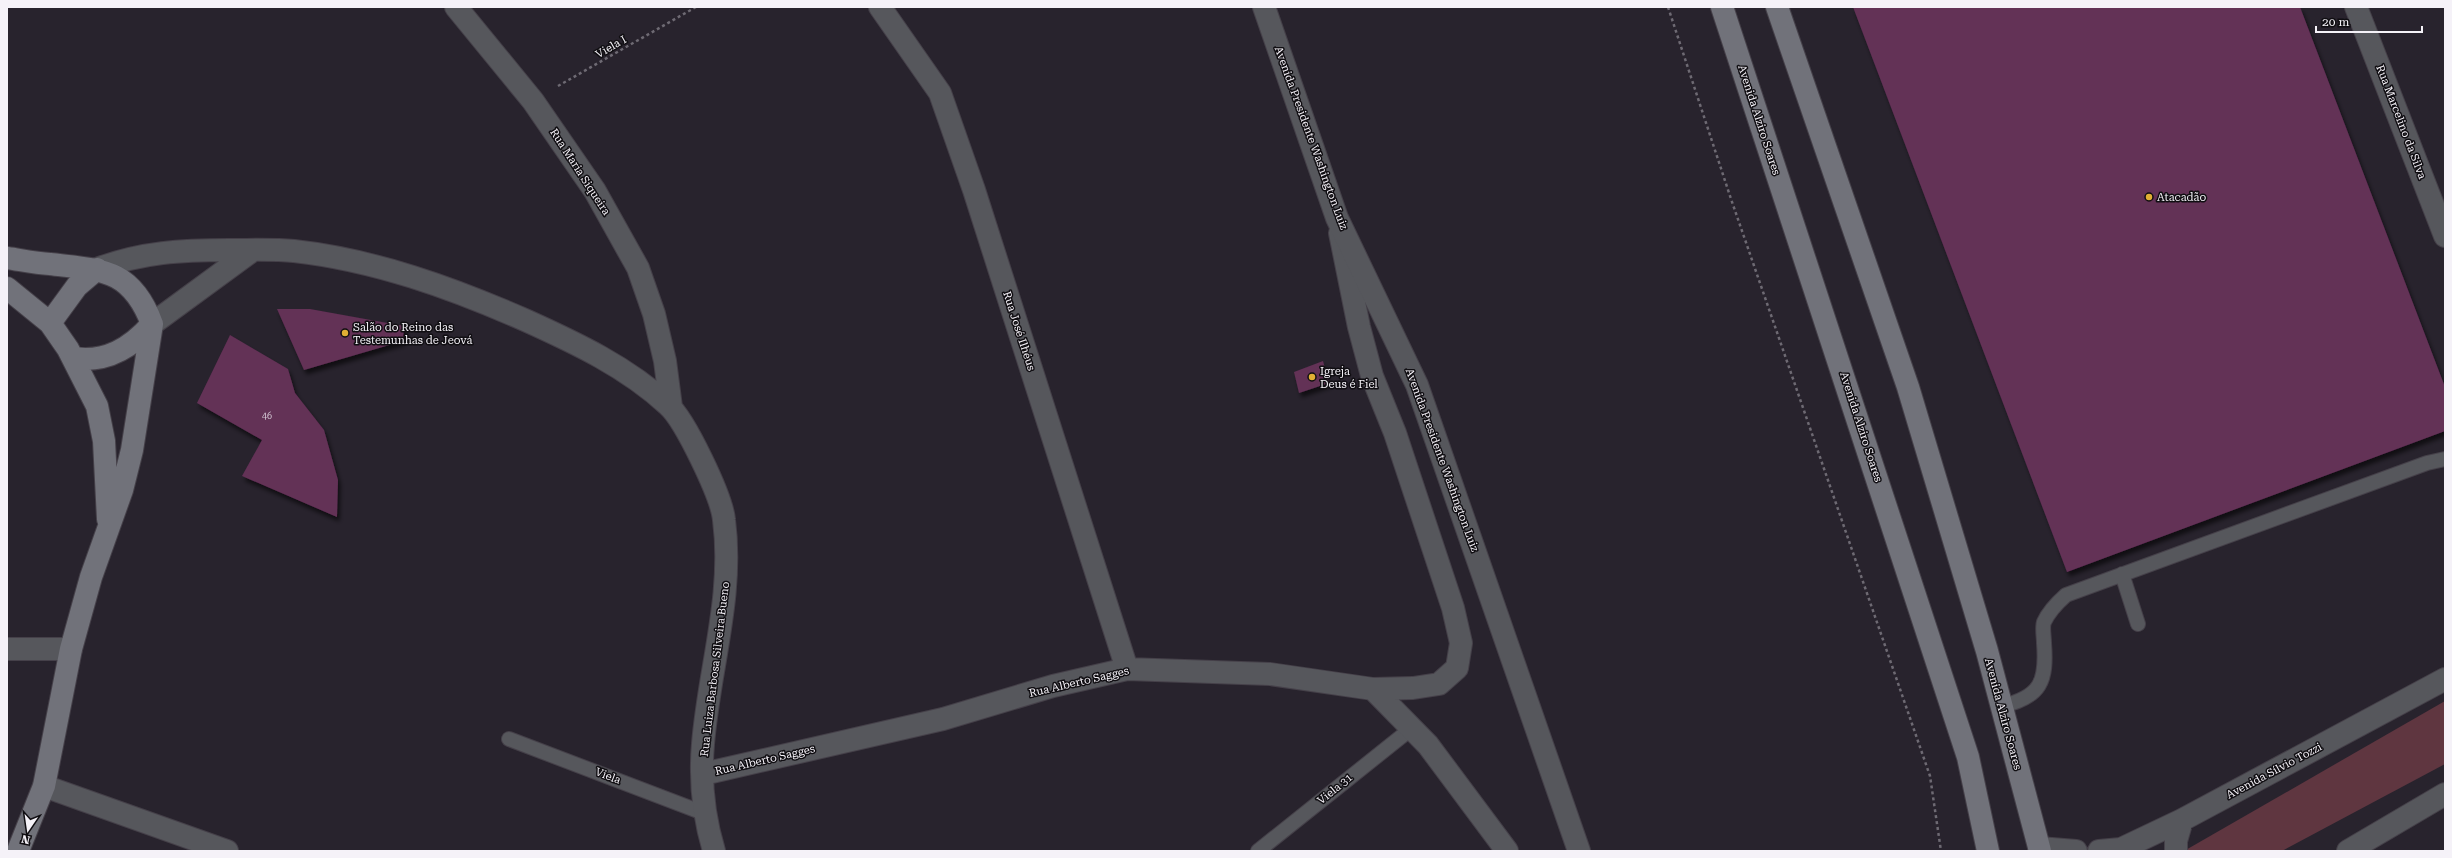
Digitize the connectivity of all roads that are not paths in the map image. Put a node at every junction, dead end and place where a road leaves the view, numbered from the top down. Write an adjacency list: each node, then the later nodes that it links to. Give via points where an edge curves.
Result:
1 (456, 7): 16 (street, Rua Maria Siqueira, via 533,100 595,191 638,268 654,314 665,361)
2 (880, 7): 23 (street, Rua José Ilhéus, via 940,93 974,190)
3 (1264, 7): 7 (street, Avenida Presidente Washington Luiz)
4 (1722, 7): 41 (main road, Avenida Alziro Soares, via 1968,757)
5 (1777, 7): 26 (main road, Avenida Alziro Soares, via 1908,387)
6 (2356, 7): 8 (street, Rua Marcelino da Silva)
7 (1337, 218): 25 (street, Rua Alberto Sagges, via 1359,327 1372,376 1395,433 1453,608 1461,643 1458,668 1439,684 1413,688); 40 (street, Avenida Presidente Washington Luiz, via 1417,385)
8 (2445, 236)
9 (253, 250): 11 (street, Rua Luiza Barbosa Silveira Bueno, via 151,253); 14 (street); 16 (street, Rua Luiza Barbosa Silveira Bueno, via 293,251 356,262 468,295 552,332 620,367)
10 (7, 258): 11 (main road)
11 (97, 269): 13 (main road, via 77,286); 14 (main road, via 123,281 134,290 148,311)
12 (7, 288): 13 (main road)
13 (50, 323): 15 (main road)
14 (152, 324): 15 (main road, via 138,340 114,354 94,360); 18 (main road, via 132,450 122,490)
15 (73, 358): 18 (main road, via 97,406 104,441)
16 (671, 407): 29 (street, Rua Luiza Barbosa Silveira Bueno, via 707,469 724,518 726,583 703,744)
17 (2445, 459): 19 (lane, via 2420,465)
18 (108, 524): 22 (main road)
19 (2122, 574): 20 (lane); 26 (lane, via 2066,596 2054,606 2044,623 2044,678 2034,693 2019,702)
20 (2138, 624)
21 (7, 649): 22 (street)
22 (70, 649): 30 (main road)
23 (1127, 669): 25 (street, Rua Alberto Sagges, via 1270,674); 29 (street, Rua Alberto Sagges, via 1053,686 943,719)
24 (2445, 679): 33 (street, Avenida Sílvio Tozzi)
25 (1373, 688): 27 (street)
26 (2002, 706): 34 (main road, Avenida Alziro Soares)
27 (1412, 728): 38 (lane, Viela 31); 39 (street)
28 (509, 739): 32 (lane, Viela)
29 (703, 774): 32 (street)
30 (44, 786): 35 (main road); 36 (street)
31 (2445, 794): 45 (street)
32 (706, 814): 37 (street)
33 (2182, 820): 43 (street, Avenida Sílvio Tozzi, via 2122,849); 44 (street)
34 (2040, 849): 42 (street)
35 (18, 851)
36 (227, 851)
37 (714, 851)
38 (1258, 851)
39 (1507, 851)
40 (1579, 851)
41 (1988, 851)
42 (2076, 851)
43 (2100, 851)
44 (2176, 851)
45 (2348, 851)

